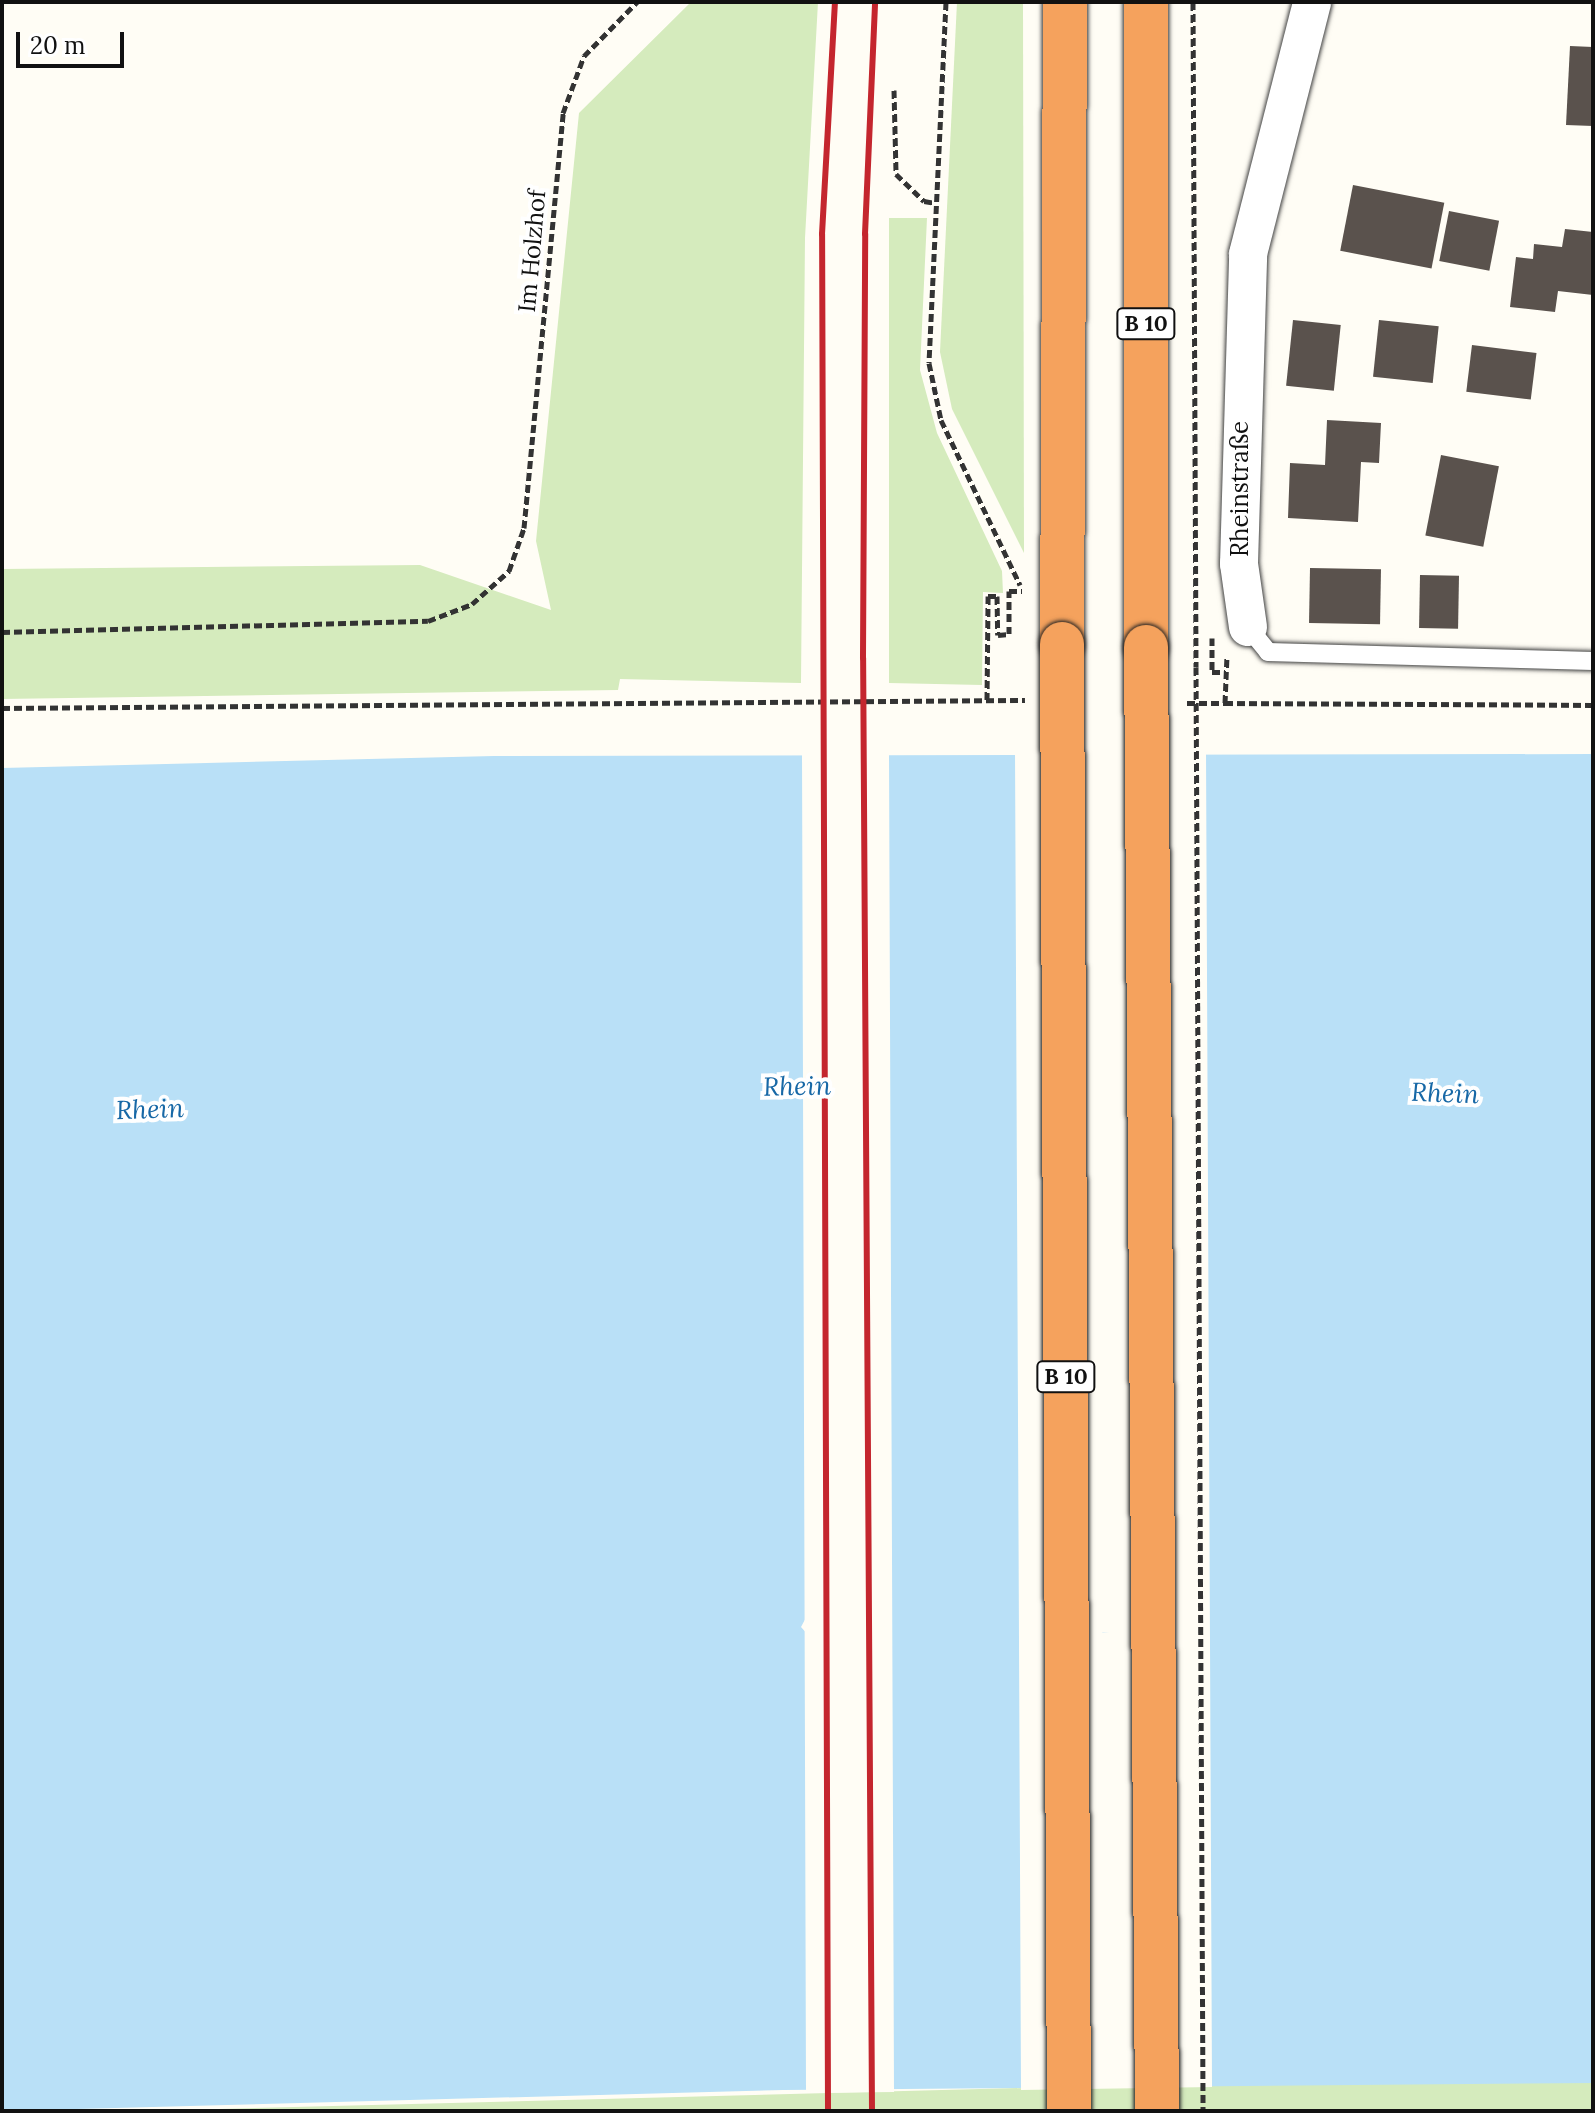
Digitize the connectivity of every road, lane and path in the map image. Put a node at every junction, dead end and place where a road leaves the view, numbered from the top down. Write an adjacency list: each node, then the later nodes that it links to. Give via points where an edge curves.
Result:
1 (637, 2): 12 (path, Im Holzhof, via 584,56 563,113 524,528 509,571 472,604 428,621)
2 (946, 2): 8 (path)
3 (1065, 2): 22 (highway, B 10, bridge)
4 (1146, 2): 23 (highway, B 10, bridge)
5 (1193, 2): 24 (path, bridge)
6 (1312, 2): 11 (street, Rheinstraße, via 1248,254 1239,548)
7 (894, 90): 8 (path, via 896,174)
8 (935, 203): 9 (path, via 929,363 957,457)
9 (1023, 591): 10 (path); 16 (path, via 1009,591 1009,634 998,635 997,596 988,596)
10 (1022, 606)
11 (1248, 627): 13 (lane, via 1268,652); 15 (path, via 1226,658)
12 (2, 632)
13 (1593, 661)
14 (1212, 672): 15 (path)
15 (1225, 672): 19 (path)
16 (987, 700): 17 (path); 21 (path)
17 (1035, 701)
18 (1177, 702): 19 (path)
19 (1225, 703): 20 (path)
20 (1593, 705)
21 (2, 708)
22 (1069, 2111)
23 (1157, 2111)
24 (1203, 2111)

